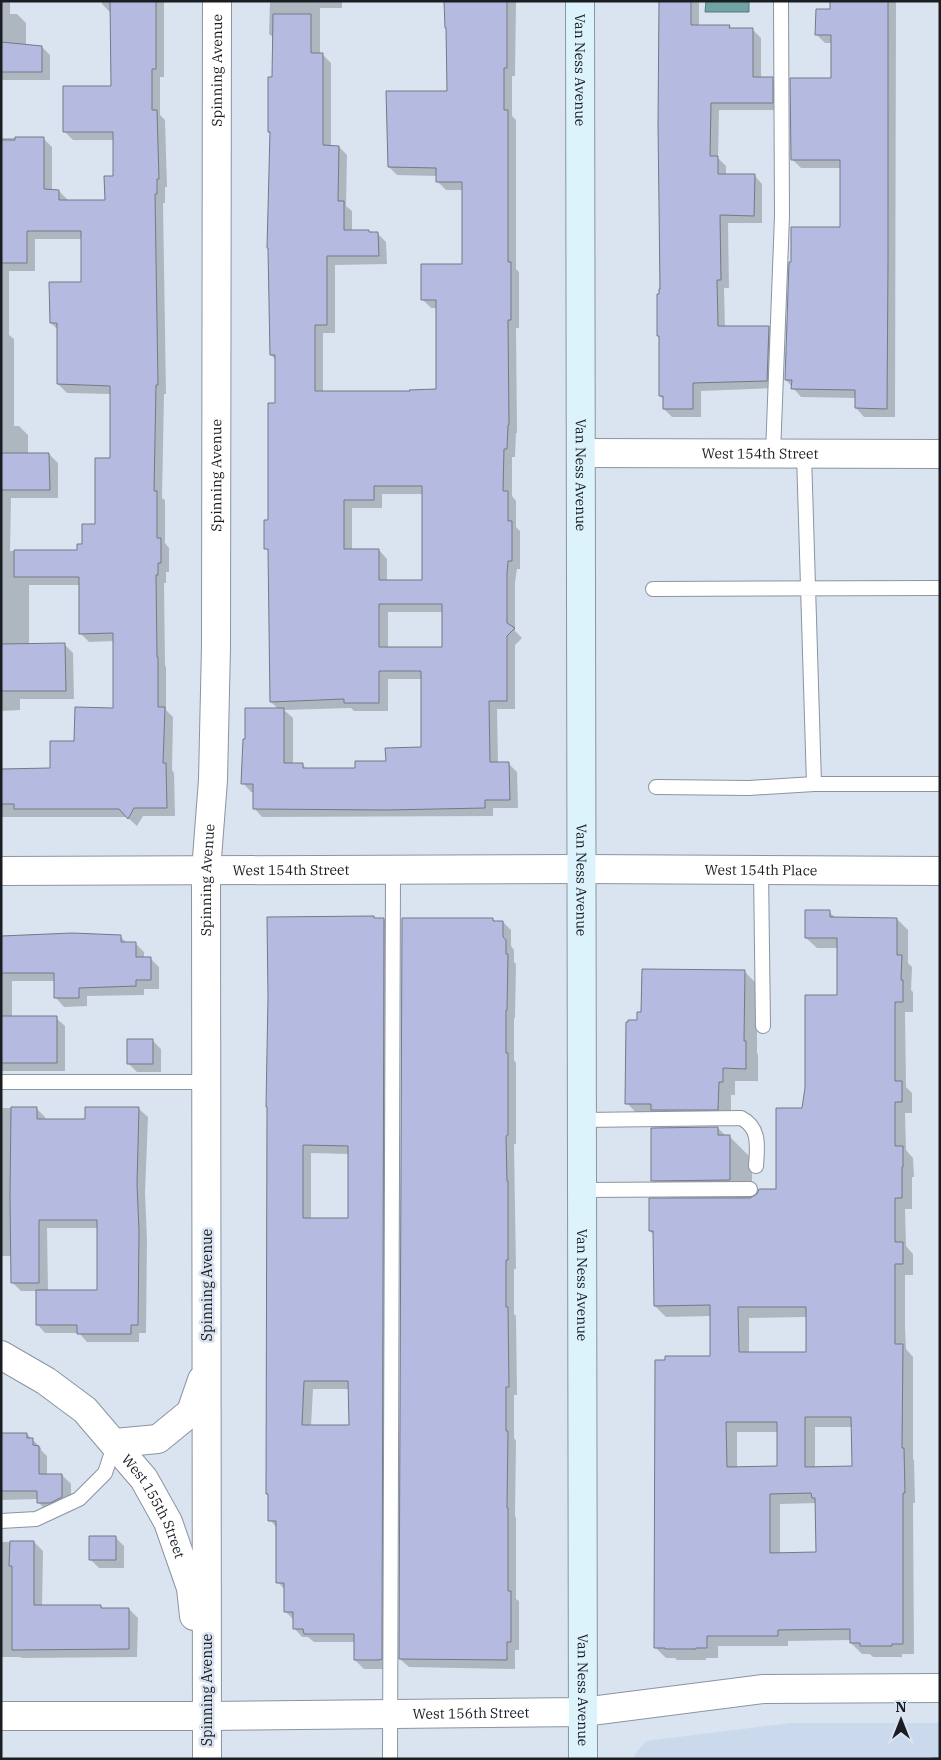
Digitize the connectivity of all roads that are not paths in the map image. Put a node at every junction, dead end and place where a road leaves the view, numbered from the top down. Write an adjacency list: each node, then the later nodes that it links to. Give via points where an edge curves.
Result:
1 (217, 1): 17 (street, Spinning Avenue, via 216,646 213,780)
2 (580, 1): 4 (main road, Van Ness Avenue)
3 (782, 1): 5 (lane, via 782,216)
4 (581, 453): 5 (street, West 154th Street); 14 (main road, Van Ness Avenue)
5 (773, 454): 6 (street, West 154th Street)
6 (804, 454): 7 (street, West 154th Street); 8 (lane)
7 (940, 454)
8 (808, 588): 9 (lane); 10 (lane); 11 (lane)
9 (940, 588)
10 (653, 589)
11 (814, 784): 12 (lane); 13 (lane, via 749,788)
12 (940, 784)
13 (656, 787)
14 (582, 869): 15 (street, West 154th Place); 18 (street, West 154th Street); 23 (main road, Van Ness Avenue)
15 (761, 870): 19 (street, West 154th Place); 20 (lane)
16 (1, 871): 17 (street, West 154th Street)
17 (206, 871): 18 (street, West 154th Street); 22 (street, Spinning Avenue)
18 (392, 871): 33 (lane)
19 (940, 871)
20 (763, 1026)
21 (1, 1082): 22 (lane)
22 (206, 1082): 28 (street, Spinning Avenue)
23 (582, 1120): 24 (lane, via 741,1118 749,1122 755,1132 758,1146); 25 (main road, Van Ness Avenue)
24 (756, 1166)
25 (582, 1190): 26 (lane); 32 (main road, Van Ness Avenue)
26 (750, 1190)
27 (1, 1354): 29 (street, West 155th Street, via 85,1410)
28 (207, 1367): 29 (street, via 191,1412 158,1440); 35 (street, Spinning Avenue)
29 (115, 1443): 30 (lane, via 105,1473 79,1499 36,1519); 35 (street, West 155th Street, via 144,1479 168,1522 191,1588)
30 (1, 1521)
31 (940, 1688): 32 (street, West 156th Street, via 764,1689)
32 (583, 1712): 33 (street, West 156th Street); 39 (main road, Van Ness Avenue)
33 (390, 1714): 35 (street, West 156th Street); 38 (lane)
34 (1, 1716): 35 (street, West 156th Street)
35 (207, 1716): 36 (street); 37 (street, Spinning Avenue)
36 (201, 1759)
37 (207, 1759)
38 (390, 1759)
39 (583, 1759)

